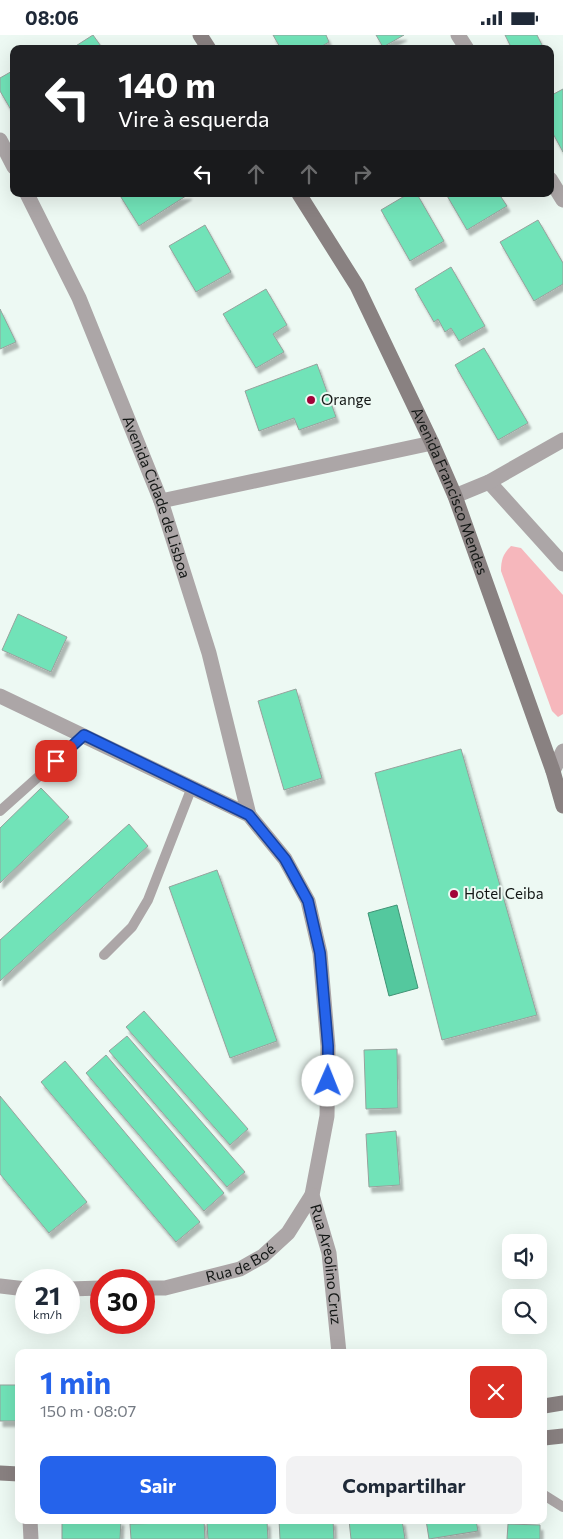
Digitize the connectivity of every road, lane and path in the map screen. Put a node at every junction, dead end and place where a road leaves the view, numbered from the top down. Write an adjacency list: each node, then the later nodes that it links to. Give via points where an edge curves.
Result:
1 (1, 142): 2 (street)
2 (10, 159)
3 (554, 185): 6 (street)
4 (28, 197): 11 (street, Avenida Cidade de Lisboa, via 79,298)
5 (301, 197): 8 (main road, Avenida Francisco Mendes, via 357,286)
6 (563, 200)
7 (563, 439): 9 (street)
8 (432, 443): 10 (main road, Avenida Francisco Mendes); 11 (street)
9 (489, 482): 10 (street); 12 (street)
10 (455, 496): 16 (main road, Avenida Francisco Mendes)
11 (161, 501): 20 (street, Avenida Cidade de Lisboa, via 209,653)
12 (563, 564)
13 (0, 696): 14 (street, Rua Areolino Cruz)
14 (84, 735): 17 (street, Rua Areolino Cruz); 19 (lane)
15 (563, 751): 16 (street)
16 (553, 771): 18 (main road, Avenida Francisco Mendes)
17 (192, 787): 20 (street, Rua Areolino Cruz); 21 (lane, via 148,899 132,927)
18 (563, 806)
19 (0, 811)
20 (249, 815): 22 (street, Rua Areolino Cruz, via 285,859 308,901 320,953 328,1046 327,1116)
21 (104, 955)
22 (312, 1195): 25 (street, Rua de Boé, via 288,1233 263,1256 240,1269); 26 (street, Rua Areolino Cruz, via 329,1253)
23 (0, 1286): 24 (street)
24 (15, 1288)
25 (155, 1288)
26 (340, 1349)
27 (563, 1403): 28 (main road)
28 (547, 1406)
29 (563, 1436): 30 (main road)
30 (547, 1438)
31 (0, 1473): 32 (main road)
32 (15, 1474)
33 (547, 1497): 34 (lane)
34 (563, 1507)
35 (30, 1524): 36 (street)
36 (31, 1539)

